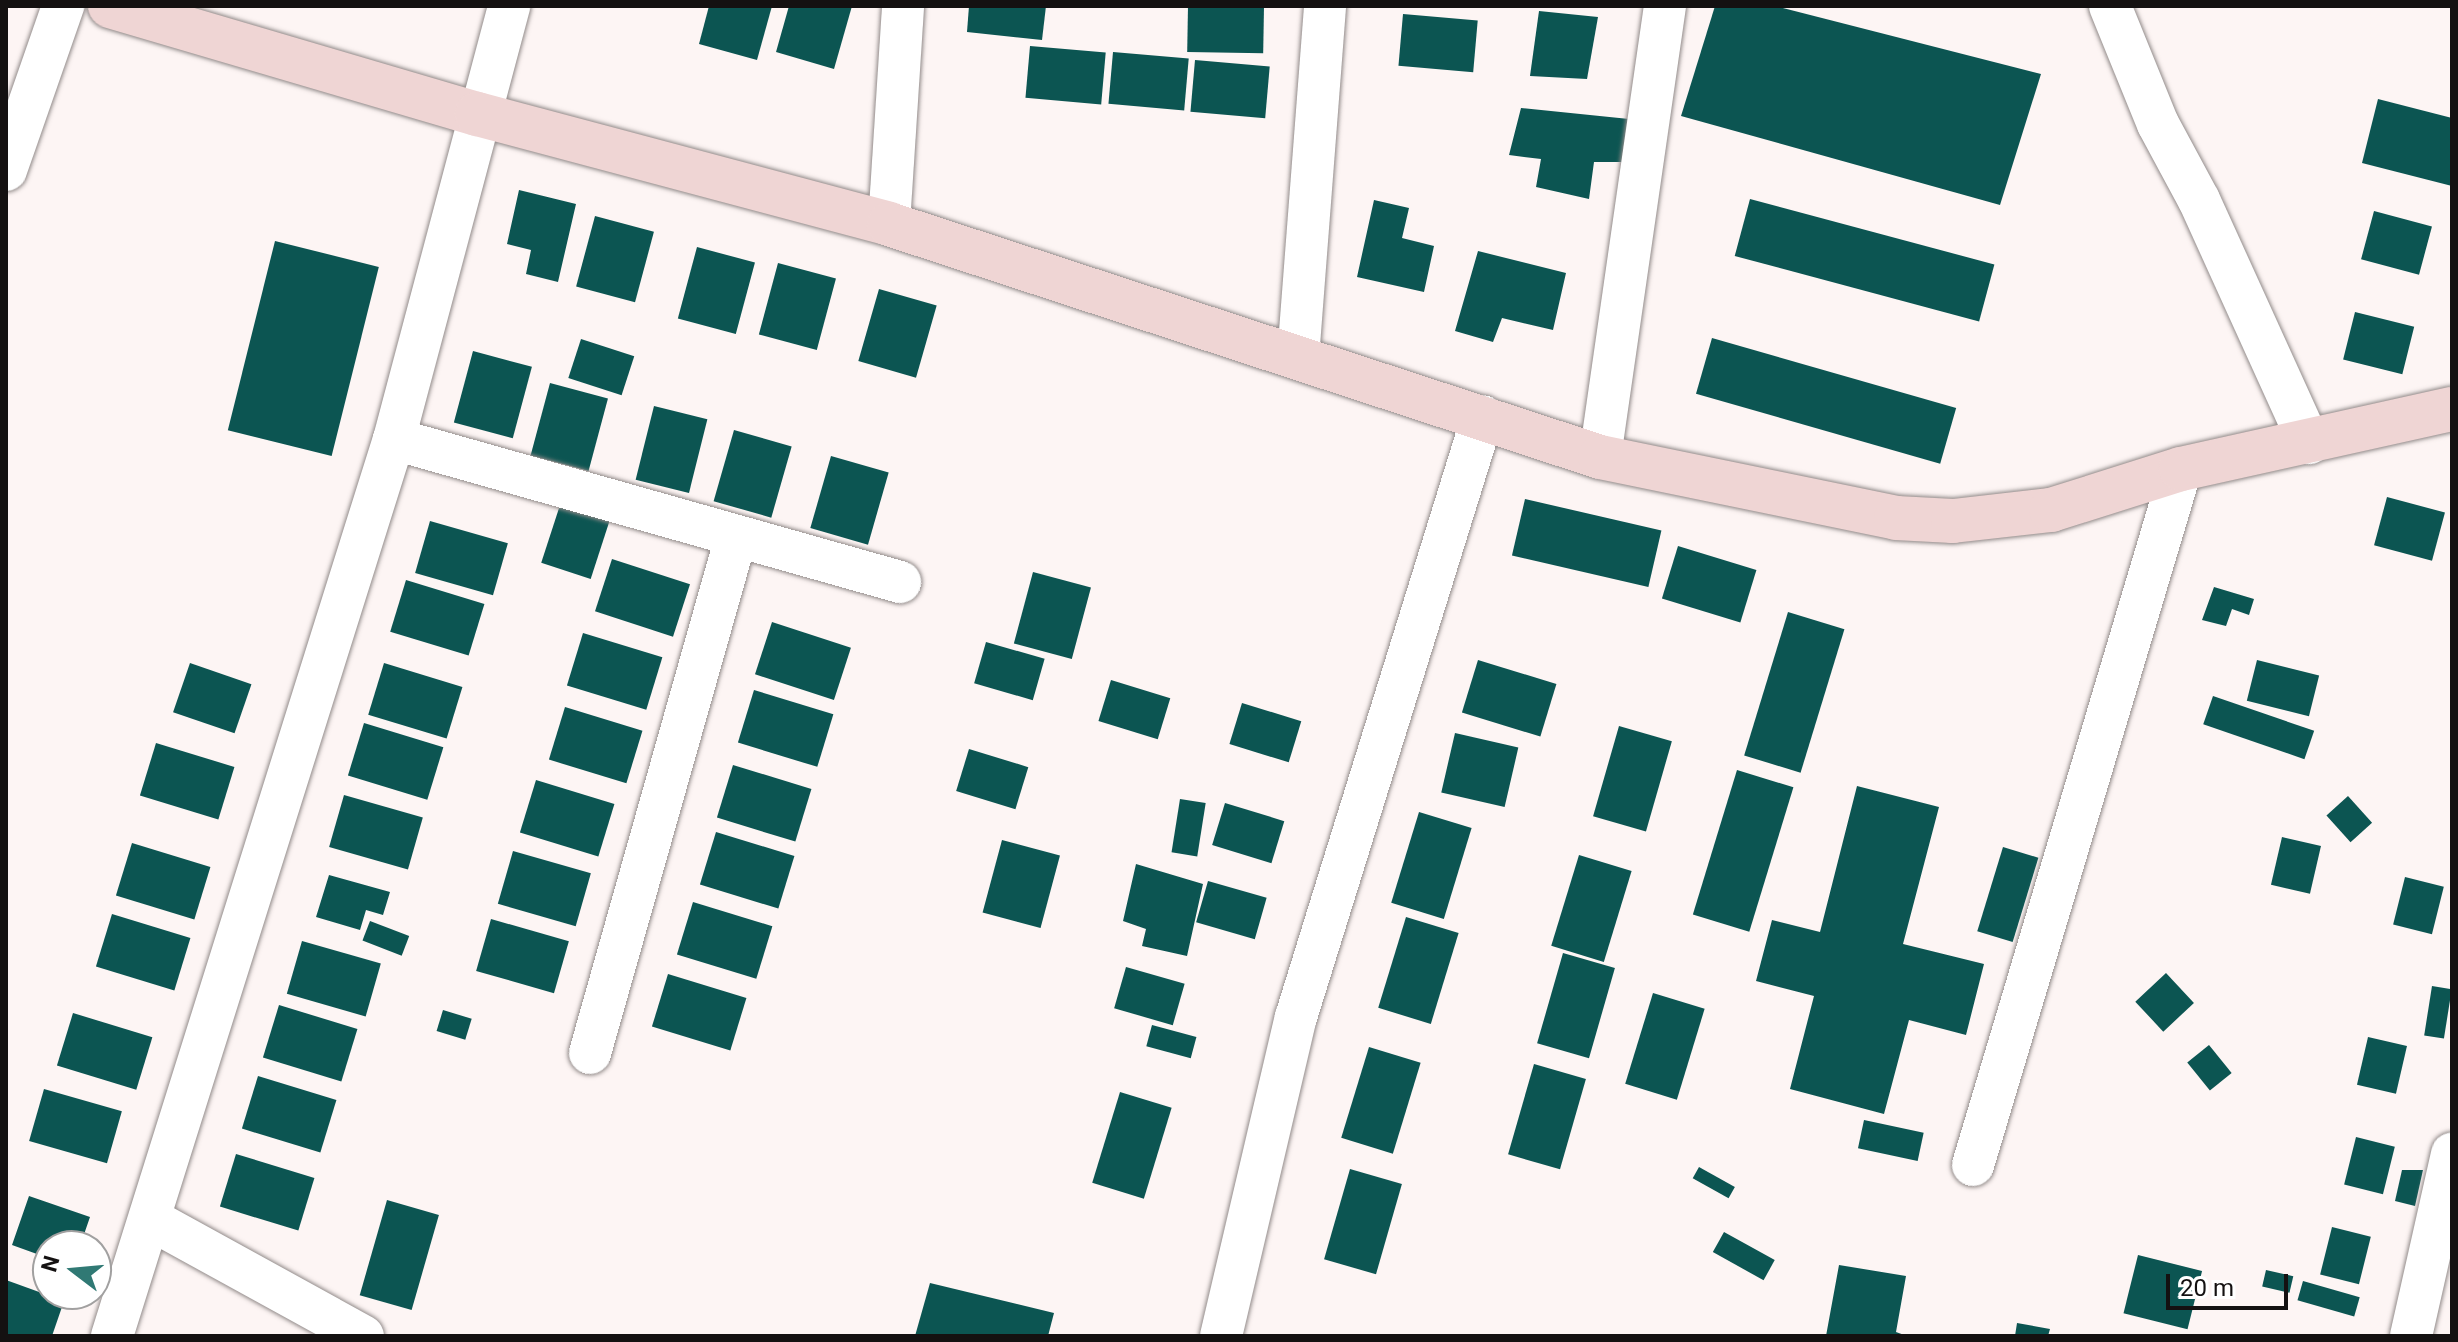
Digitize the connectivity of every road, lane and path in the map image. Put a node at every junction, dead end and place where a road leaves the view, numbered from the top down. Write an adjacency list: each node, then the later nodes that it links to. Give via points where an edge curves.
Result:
1 (63, 6): 9 (street)
2 (110, 6): 8 (street)
3 (509, 6): 8 (street)
4 (903, 6): 10 (street)
5 (1325, 6): 11 (street)
6 (1665, 6): 16 (street)
7 (2110, 6): 15 (street, via 2158,124 2226,258)
8 (477, 114): 10 (street); 14 (street)
9 (6, 170)
10 (889, 224): 11 (street)
11 (1298, 358): 13 (street)
12 (2452, 409): 15 (street)
13 (1483, 416): 16 (street); 26 (street, via 1296,1017)
14 (394, 439): 18 (street); 23 (street)
15 (2309, 443): 17 (street)
16 (1600, 457): 17 (street, via 1833,507 1953,521 2051,510)
17 (2181, 469): 22 (street)
18 (736, 537): 19 (street); 20 (street)
19 (900, 582)
20 (590, 1053)
21 (2452, 1154): 27 (street)
22 (1973, 1165)
23 (150, 1219): 24 (street); 25 (street)
24 (112, 1336)
25 (363, 1336)
26 (1221, 1336)
27 (2411, 1336)

